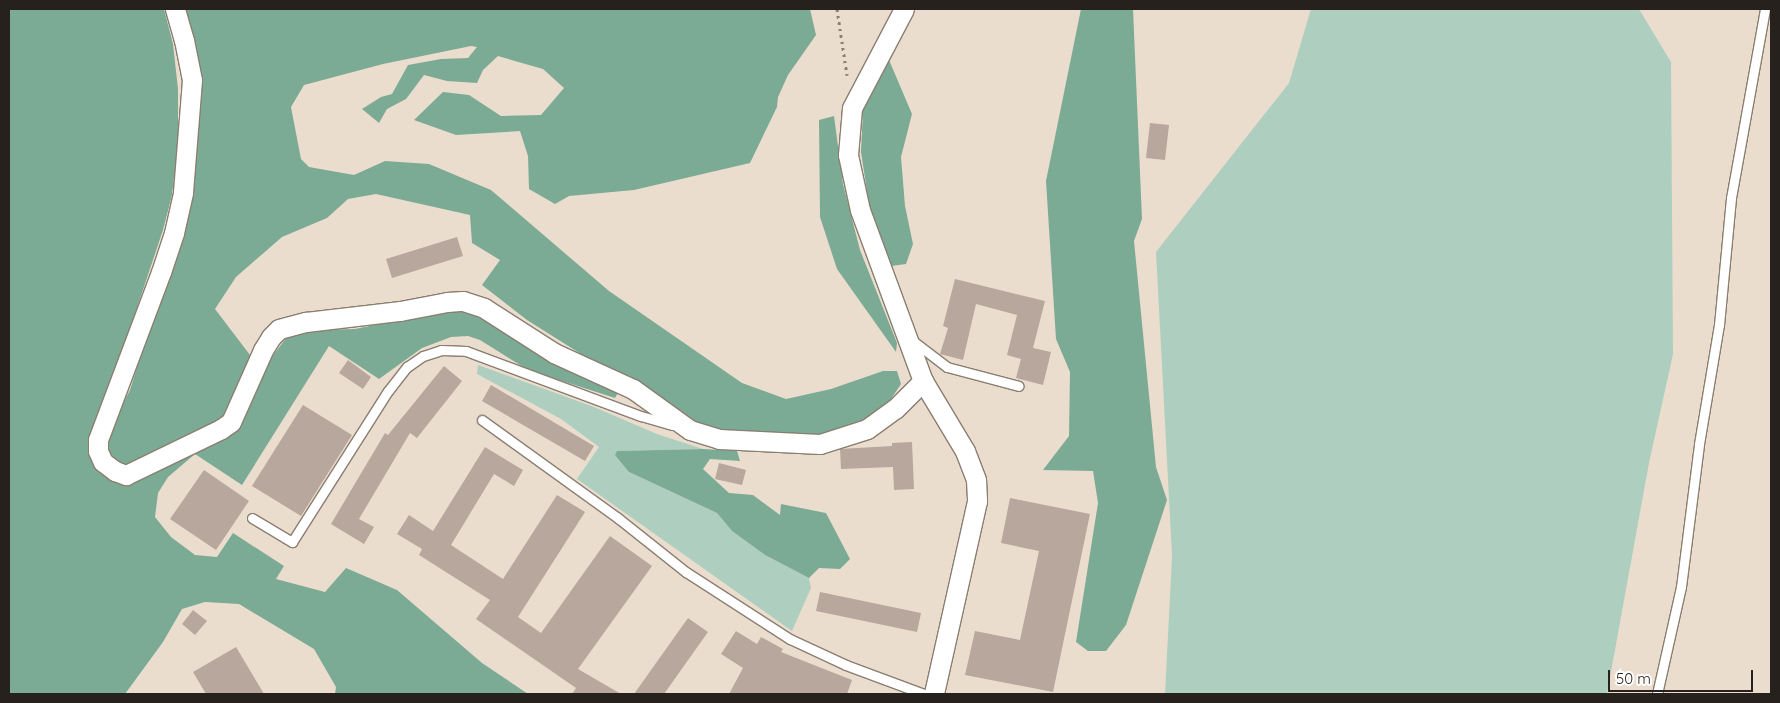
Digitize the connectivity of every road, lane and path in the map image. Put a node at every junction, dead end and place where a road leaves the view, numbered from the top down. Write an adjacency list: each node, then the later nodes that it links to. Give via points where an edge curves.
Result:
1 (175, 9): 10 (street, via 192,80 183,194 161,272 98,440 103,462 126,475 222,430 231,422 263,350 279,328 463,301 484,308 554,353 633,389)
2 (837, 9): 5 (path)
3 (904, 9): 5 (street)
4 (1766, 9): 14 (lane, via 1731,198 1719,325 1698,444 1681,587)
5 (852, 108): 6 (street, via 848,155 860,210)
6 (907, 335): 7 (street); 8 (lane, via 947,367)
7 (923, 381): 10 (street, via 895,409 868,429 820,444 719,439); 13 (street, via 965,451 976,480 977,501)
8 (1019, 386)
9 (482, 420): 12 (lane, via 618,518 686,572 790,639 846,665)
10 (690, 430): 11 (lane, via 641,416 466,351 441,350 423,356 407,367 393,385 292,542)
11 (252, 518)
12 (924, 694)
13 (934, 694)
14 (1657, 694)

